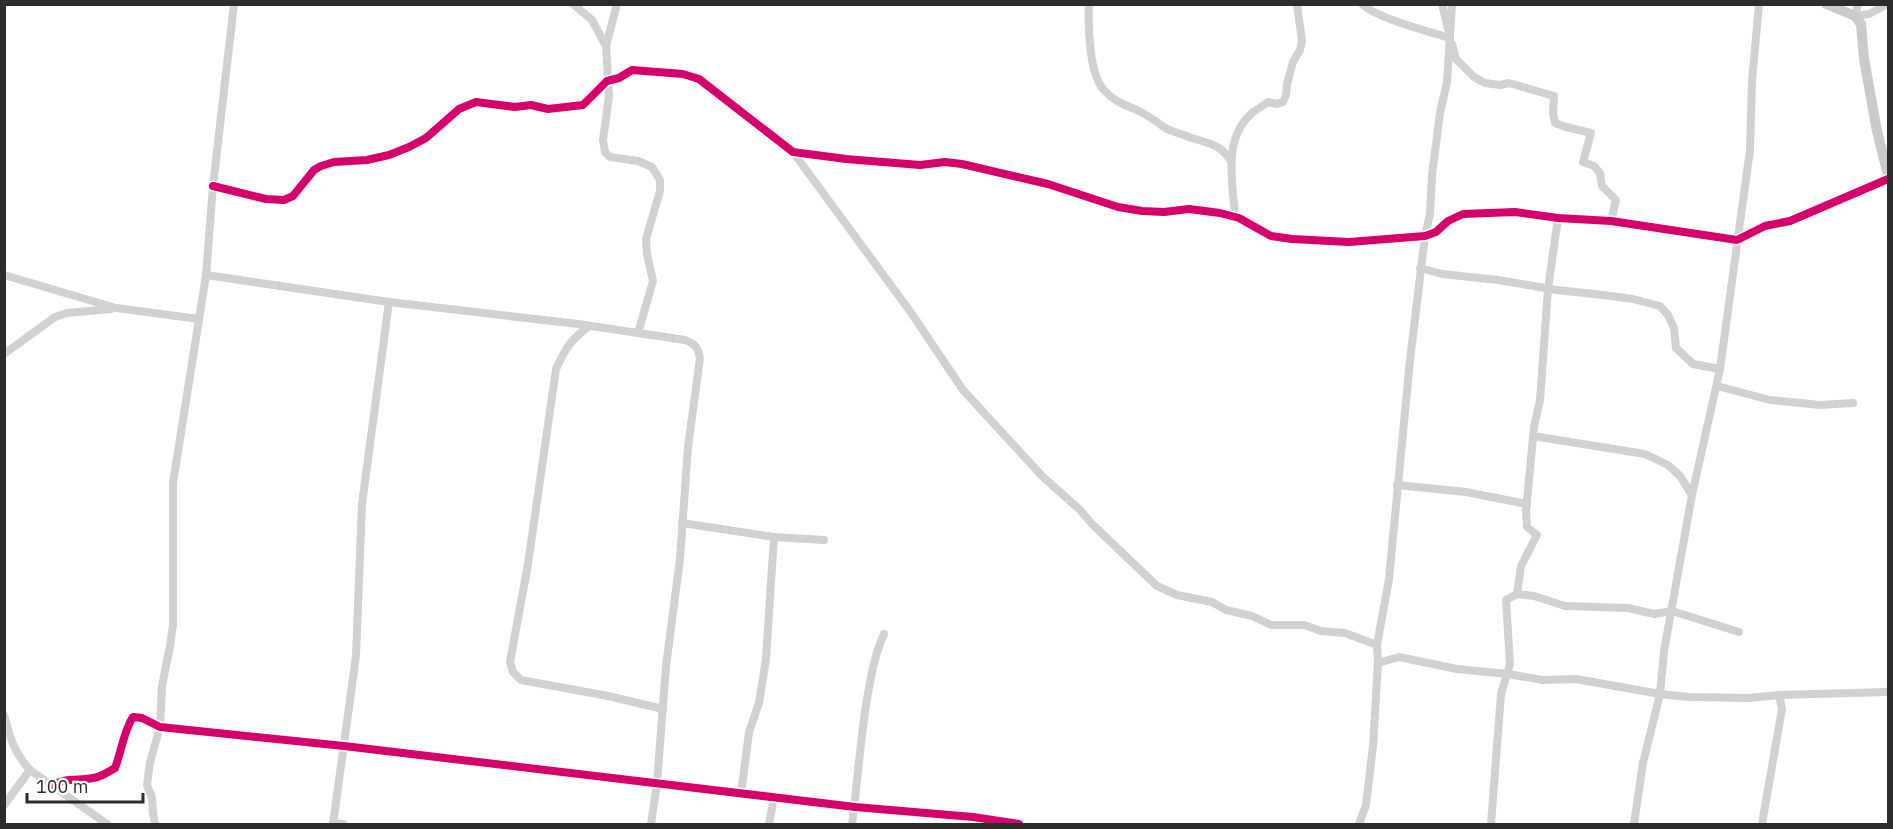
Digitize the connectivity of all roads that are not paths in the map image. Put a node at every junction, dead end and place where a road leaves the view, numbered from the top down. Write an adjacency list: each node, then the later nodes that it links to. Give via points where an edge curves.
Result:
1 (234, 4): 22 (street)
2 (573, 4): 15 (street, via 592,20)
3 (617, 4): 15 (street)
4 (1089, 4): 19 (street, via 1092,53 1102,89 1169,130 1226,152)
5 (1297, 4): 19 (street, via 1302,41 1286,95 1283,102 1268,102 1244,123 1235,141)
6 (1362, 4): 14 (street)
7 (1442, 4): 14 (street)
8 (1452, 4): 14 (street)
9 (1759, 4): 27 (street, via 1750,150)
10 (1826, 4): 13 (street)
11 (1858, 4): 13 (street)
12 (1888, 4): 13 (street)
13 (1855, 16): 17 (street, via 1861,24 1864,59)
14 (1450, 38): 25 (street, via 1456,60 1474,77 1485,83 1509,83 1554,96 1555,123 1591,133 1583,162 1594,166 1602,186 1616,200); 26 (street, via 1448,82 1440,113)
15 (606, 46): 16 (street)
16 (607, 81): 18 (street, via 632,70 699,79); 22 (street, via 583,105 548,109 476,102 410,147 367,160 321,166 293,196 284,200); 36 (street, via 605,152 610,157 652,167 660,180 646,238 653,281)
17 (1885, 150): 20 (street)
18 (793, 152): 23 (street, via 920,165 962,164 1048,184 1118,207 1164,212 1189,209); 52 (street, via 965,392 1042,476 1157,586 1271,625 1304,625 1321,632 1345,633)
19 (1231, 164): 23 (street)
20 (1888, 175)
21 (1888, 179): 27 (street)
22 (213, 186): 30 (street)
23 (1235, 217): 26 (street, via 1271,236 1292,239 1349,242)
24 (1558, 218): 25 (street); 26 (street, via 1515,212 1463,214); 31 (street)
25 (1611, 221): 27 (street)
26 (1425, 236): 28 (street)
27 (1737, 240): 38 (street)
28 (1420, 268): 31 (street); 42 (street)
29 (4, 275): 33 (street)
30 (206, 275): 32 (street); 34 (street)
31 (1548, 289): 38 (street, via 1660,306 1674,328 1676,348 1693,364); 41 (street, via 1540,400)
32 (389, 302): 35 (street); 61 (street, via 362,504 357,656)
33 (116, 308): 34 (street); 37 (street, via 55,317)
34 (199, 319): 60 (street, via 173,483 173,625 162,686)
35 (589, 326): 36 (street); 58 (street, via 566,347 556,369 510,662 521,680)
36 (638, 333): 45 (street, via 685,340 699,350)
37 (4, 354)
38 (1720, 369): 39 (street)
39 (1717, 386): 40 (street, via 1770,400 1820,405); 43 (street)
40 (1853, 403)
41 (1533, 436): 43 (street, via 1645,453 1668,465); 44 (street)
42 (1397, 485): 44 (street, via 1466,492); 52 (street, via 1389,579)
43 (1692, 495): 49 (street)
44 (1527, 504): 48 (street, via 1527,527 1536,535 1521,566)
45 (682, 523): 46 (street); 58 (street)
46 (774, 537): 47 (street); 65 (street, via 765,668 749,732)
47 (824, 540)
48 (1517, 594): 49 (street, via 1565,606 1628,608 1654,614); 54 (street, via 1506,600)
49 (1672, 611): 50 (street); 56 (street)
50 (1739, 632)
51 (884, 634): 68 (street, via 869,690)
52 (1377, 645): 53 (street)
53 (1378, 663): 54 (street, via 1398,657); 77 (street, via 1373,746 1366,805)
54 (1508, 674): 56 (street, via 1544,680 1576,679); 78 (street, via 1501,694)
55 (1888, 692): 57 (street)
56 (1660, 694): 57 (street, via 1748,698); 79 (street, via 1643,764)
57 (1779, 695): 80 (street, via 1782,709)
58 (663, 709): 63 (street)
59 (4, 715): 62 (street, via 19,759)
60 (160, 727): 61 (street); 64 (street, via 133,717 115,768 96,778 76,778); 71 (street, via 147,785)
61 (344, 746): 63 (street); 69 (street)
62 (30, 770): 64 (street); 67 (street)
63 (657, 783): 65 (street); 73 (street)
64 (51, 786): 70 (street)
65 (741, 794): 66 (street)
66 (774, 797): 68 (street); 74 (street)
67 (4, 804)
68 (855, 807): 75 (street); 76 (street)
69 (333, 824): 72 (street)
70 (107, 825)
71 (155, 825)
72 (343, 825)
73 (651, 825)
74 (769, 825)
75 (852, 825)
76 (1019, 825)
77 (1359, 825)
78 (1491, 825)
79 (1634, 825)
80 (1762, 825)

